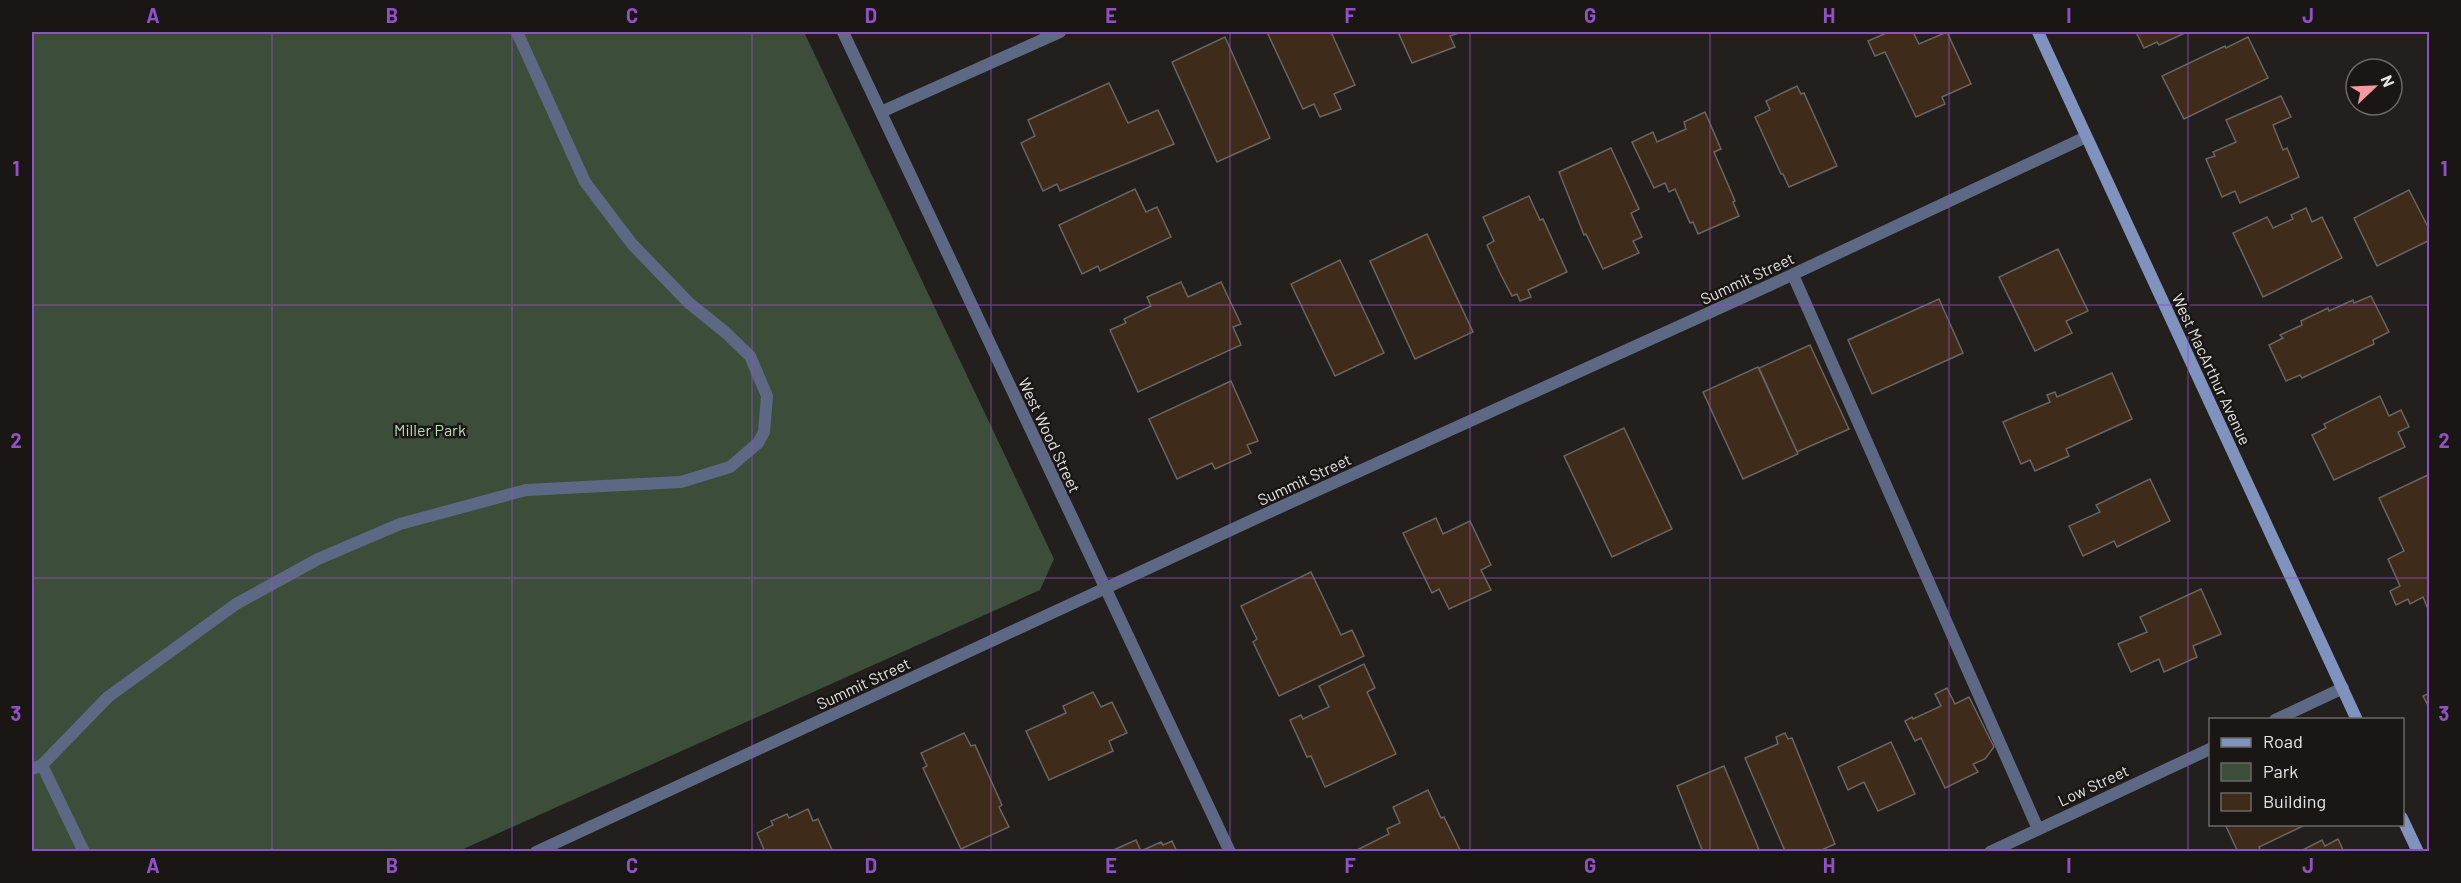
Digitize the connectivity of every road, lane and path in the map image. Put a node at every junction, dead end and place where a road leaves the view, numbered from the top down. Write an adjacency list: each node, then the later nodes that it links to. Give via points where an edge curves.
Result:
1 (517, 32): 13 (street, via 585,182 632,244 689,303 750,356 767,396 764,432 758,443 730,467 681,482 526,490 400,524 318,559 236,604 108,697)
2 (843, 32): 5 (street, West Wood Street)
3 (1060, 32): 5 (street)
4 (2038, 32): 6 (main road, West MacArthur Avenue)
5 (881, 112): 8 (street, West Wood Street)
6 (2086, 137): 7 (street, Summit Street); 9 (main road, West MacArthur Avenue)
7 (1793, 275): 8 (street, Summit Street); 15 (street)
8 (1106, 590): 17 (street, Summit Street); 18 (street, West Wood Street)
9 (2343, 688): 10 (street); 11 (main road, West MacArthur Avenue)
10 (2279, 718)
11 (2356, 718)
12 (2209, 750): 15 (street, Low Street)
13 (37, 767): 16 (street)
14 (2404, 820): 20 (main road)
15 (2038, 829): 19 (street, Low Street)
16 (84, 852)
17 (536, 852)
18 (1230, 852)
19 (1990, 852)
20 (2418, 852)

